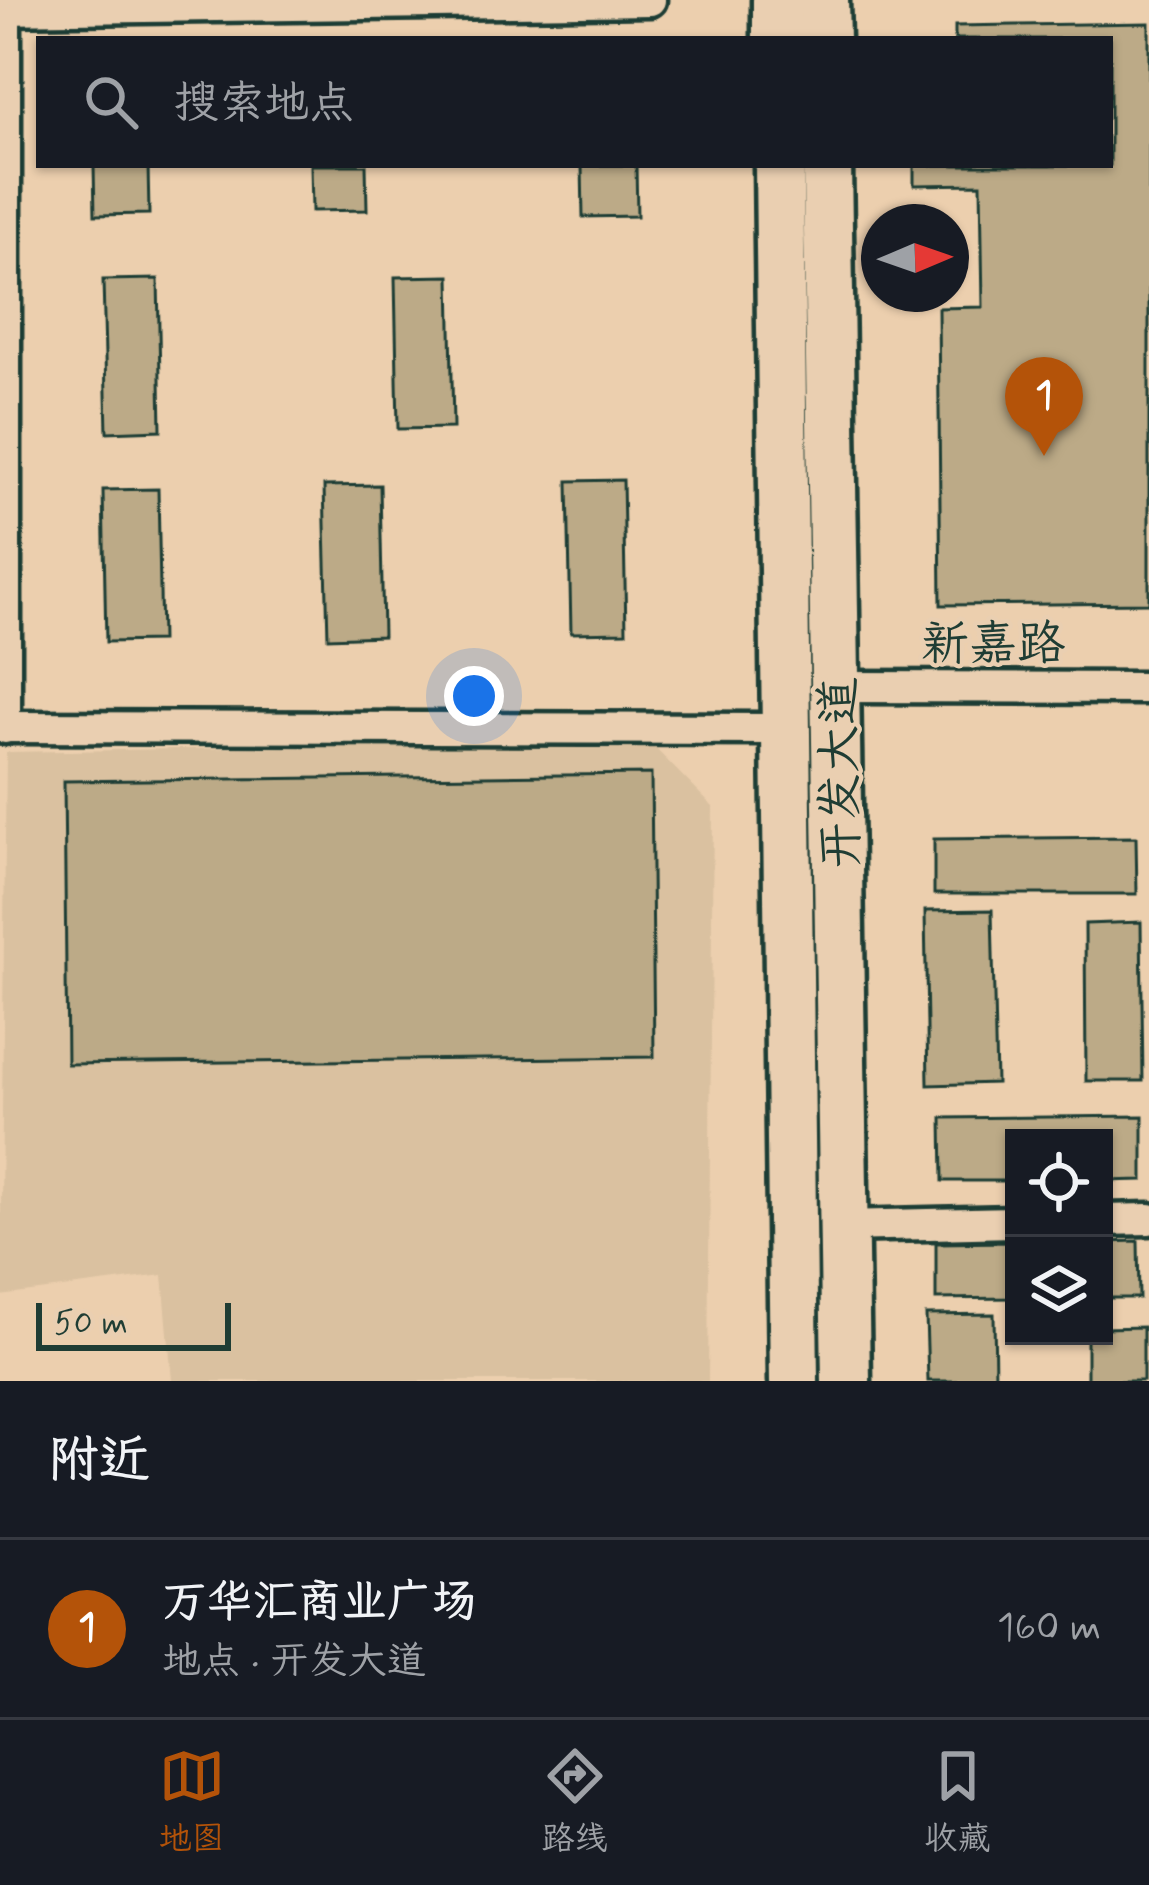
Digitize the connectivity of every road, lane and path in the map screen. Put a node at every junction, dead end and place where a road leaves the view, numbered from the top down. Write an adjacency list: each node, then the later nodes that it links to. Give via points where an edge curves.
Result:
1 (650, 0): 4 (street)
2 (777, 0): 5 (main road)
3 (824, 0): 6 (main road)
4 (4, 6): 11 (street)
5 (777, 36)
6 (825, 36)
7 (779, 168): 12 (main road, 开发大道)
8 (827, 168): 9 (main road, 开发大道)
9 (837, 687): 10 (street, 新嘉路); 16 (main road, 开发大道)
10 (1149, 688)
11 (3, 728): 12 (street)
12 (786, 729): 17 (main road, 开发大道)
13 (1149, 1219): 14 (street)
14 (1113, 1220)
15 (1005, 1222): 16 (street)
16 (844, 1226): 18 (main road, 开发大道)
17 (794, 1381)
18 (847, 1381)

